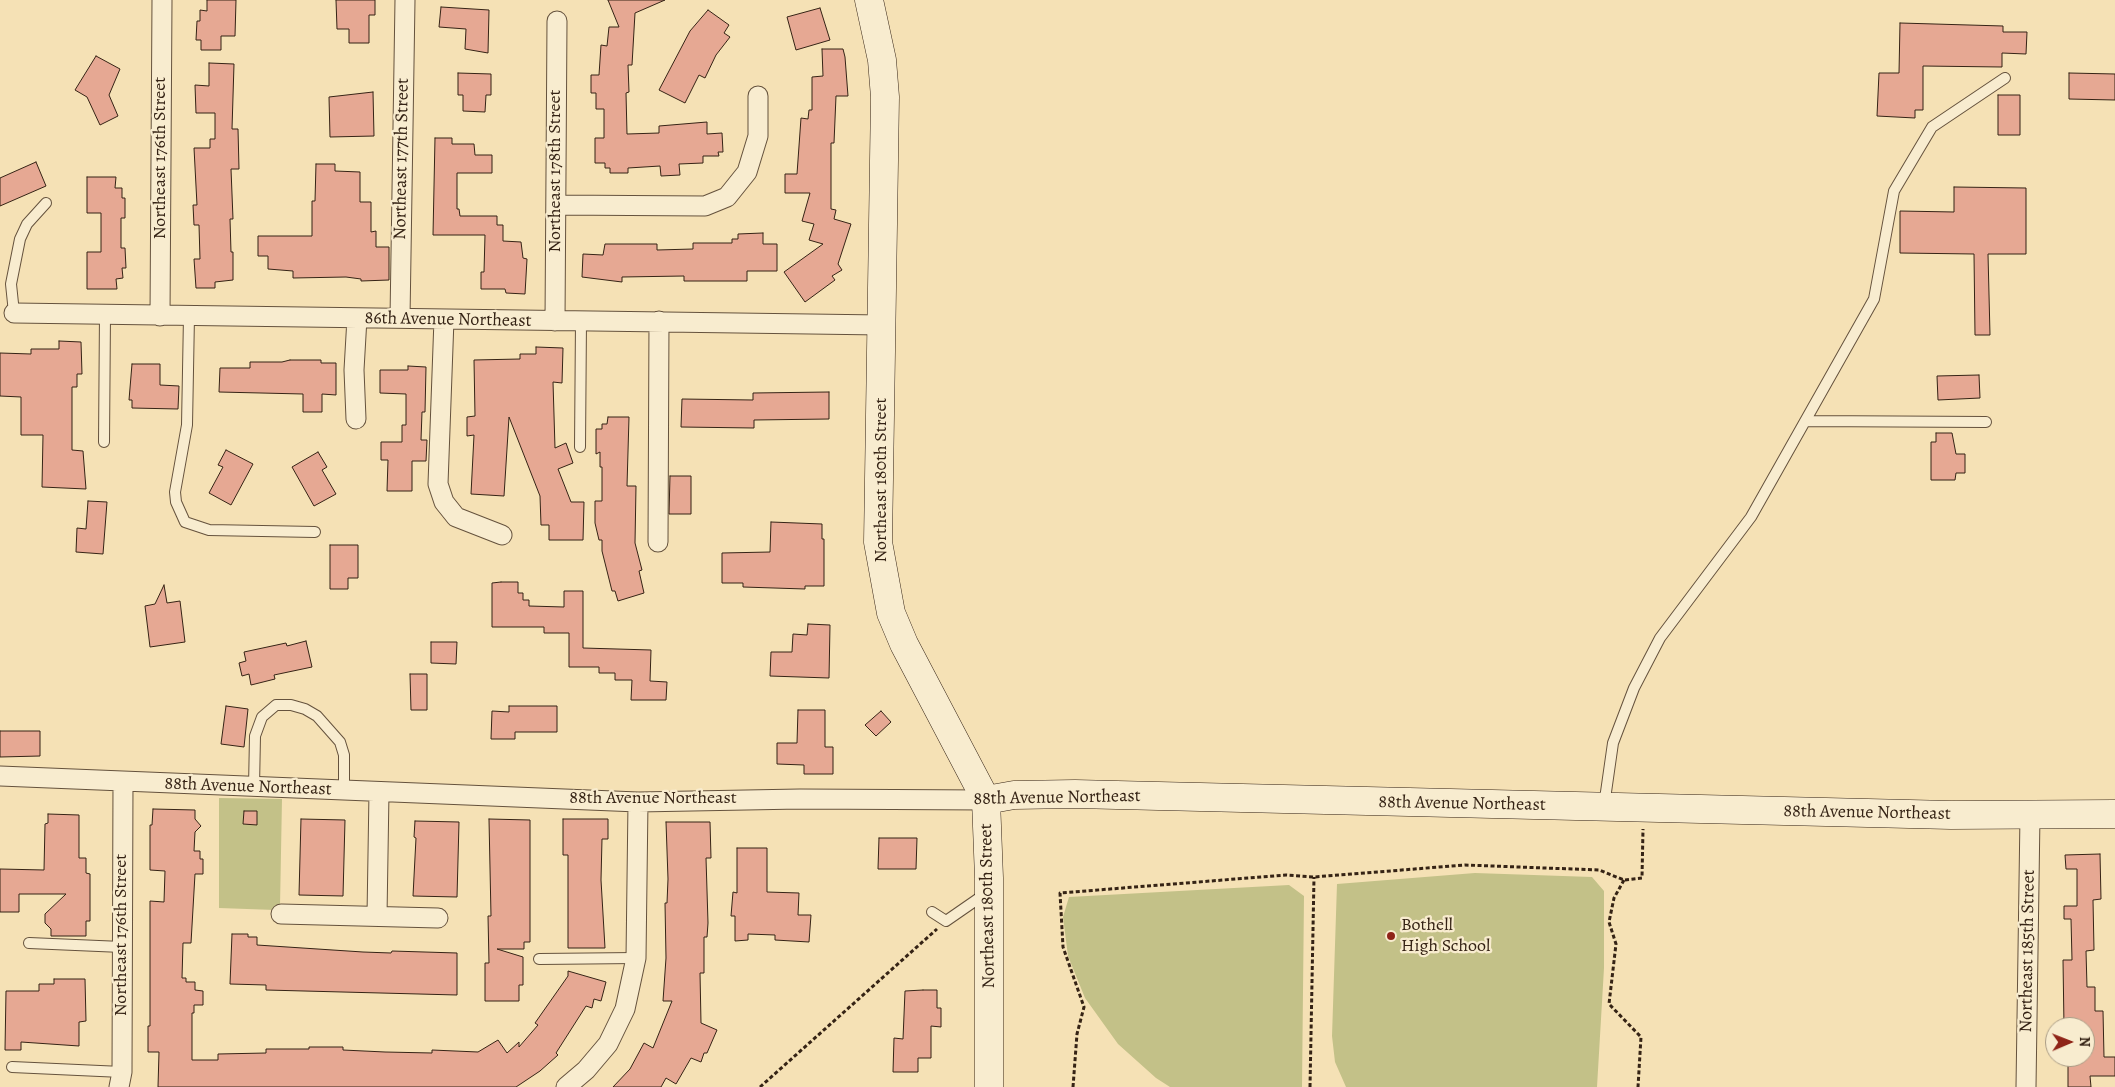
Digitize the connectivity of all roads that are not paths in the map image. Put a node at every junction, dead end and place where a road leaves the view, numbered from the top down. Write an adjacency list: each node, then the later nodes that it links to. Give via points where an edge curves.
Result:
1 (162, 0): 11 (street, Northeast 176th Street)
2 (405, 0): 14 (street, Northeast 177th Street)
3 (869, 0): 19 (street, Northeast 180th Street, via 882,60 885,97)
4 (558, 21): 8 (street, Northeast 178th Street)
5 (2005, 78): 21 (lane, via 1932,127 1894,191 1874,300)
6 (758, 96): 8 (street, via 758,136 747,172 728,197 705,206)
7 (46, 203): 9 (lane, via 27,224 20,239 11,284)
8 (556, 205): 16 (street, Northeast 178th Street)
9 (14, 312): 10 (street, 86th Avenue Northeast)
10 (105, 314): 11 (street, 86th Avenue Northeast); 23 (lane)
11 (160, 316): 12 (street, 86th Avenue Northeast)
12 (189, 316): 13 (street, 86th Avenue Northeast); 25 (lane, via 187,425 175,492 185,522 209,530)
13 (357, 318): 14 (street, 86th Avenue Northeast); 20 (street)
14 (400, 318): 15 (street, 86th Avenue Northeast)
15 (444, 319): 16 (street, 86th Avenue Northeast); 26 (street, via 438,484 444,502 456,516)
16 (555, 321): 17 (street, 86th Avenue Northeast)
17 (581, 321): 18 (street, 86th Avenue Northeast); 24 (lane)
18 (659, 321): 19 (street, 86th Avenue Northeast); 27 (street)
19 (882, 325): 33 (street, Northeast 180th Street, via 878,542 889,604 904,644)
20 (356, 420)
21 (1806, 421): 22 (lane); 35 (lane, via 1751,517 1660,638 1634,688 1613,743)
22 (1986, 422)
23 (104, 442)
24 (580, 447)
25 (315, 532)
26 (502, 535)
27 (658, 542)
28 (0, 776): 29 (street, 88th Avenue Northeast)
29 (123, 782): 30 (street, 88th Avenue Northeast); 44 (street, Northeast 176th Street)
30 (254, 787): 31 (street, 88th Avenue Northeast); 31 (lane, via 255,736 262,718 276,705 291,704 317,716 340,742 344,755)
31 (344, 790): 32 (street, 88th Avenue Northeast)
32 (379, 792): 34 (street, 88th Avenue Northeast); 41 (street)
33 (986, 800): 34 (street, 88th Avenue Northeast); 35 (street, 88th Avenue Northeast, via 1014,795 1076,794); 38 (street, Northeast 180th Street)
34 (638, 802): 45 (street)
35 (1604, 807): 37 (street, 88th Avenue Northeast)
36 (2115, 814): 37 (street, 88th Avenue Northeast)
37 (2030, 815): 51 (street, Northeast 185th Street)
38 (989, 891): 39 (lane, via 946,922); 50 (street, Northeast 180th Street)
39 (932, 912)
40 (281, 914): 41 (street)
41 (377, 916): 42 (street)
42 (438, 918)
43 (29, 943): 44 (lane)
44 (122, 947): 48 (street, Northeast 176th Street)
45 (636, 958): 46 (lane); 49 (street, via 625,1009 608,1044)
46 (539, 959)
47 (12, 1067): 48 (lane)
48 (120, 1079)
49 (566, 1087)
50 (989, 1087)
51 (2026, 1087)

